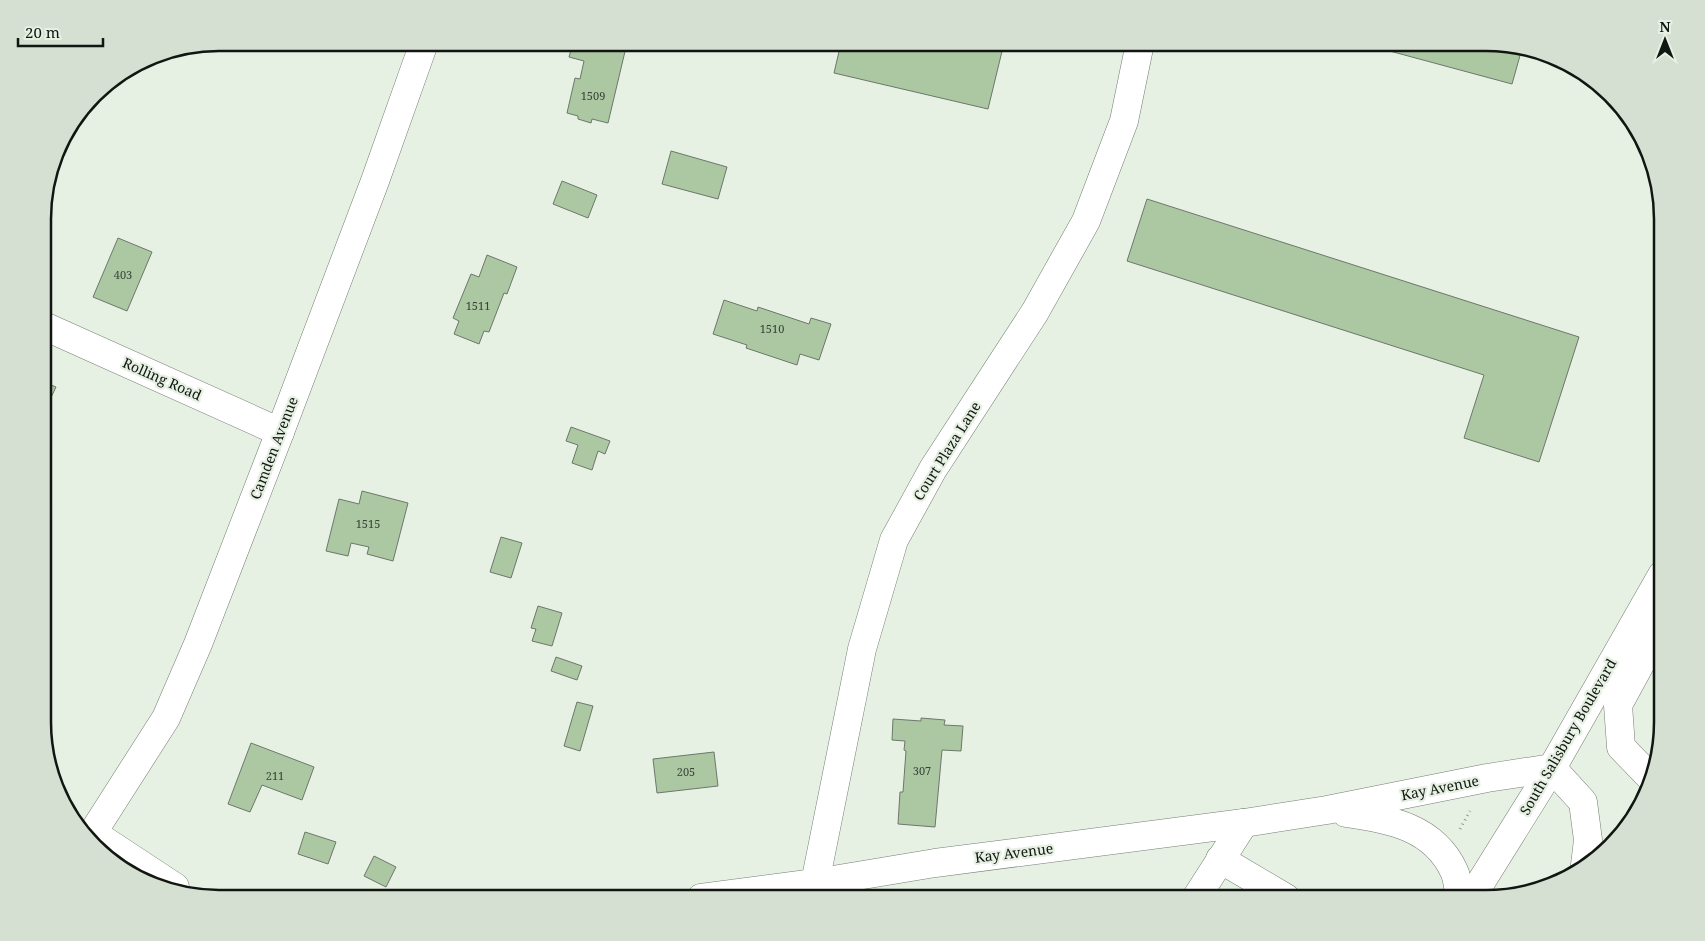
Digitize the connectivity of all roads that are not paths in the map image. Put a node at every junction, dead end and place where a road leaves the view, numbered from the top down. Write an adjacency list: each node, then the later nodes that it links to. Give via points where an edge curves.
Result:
1 (1138, 51): 16 (street, Court Plaza Lane, via 1124,121 1086,221 1035,312 932,469 894,540 862,648)
2 (421, 52): 4 (street, Camden Avenue)
3 (52, 329): 4 (street, Rolling Road)
4 (280, 432): 11 (street, Camden Avenue, via 166,718)
5 (1654, 589): 7 (street, South Salisbury Boulevard)
6 (1654, 639): 8 (street, via 1618,704 1621,747)
7 (1552, 768): 9 (street, Kay Avenue); 13 (street, via 1583,802 1588,840); 20 (street, South Salisbury Boulevard)
8 (1646, 773)
9 (1327, 810): 10 (street, Kay Avenue); 19 (street, Kay Avenue, via 1382,818 1420,832 1440,849 1455,872)
10 (1244, 823): 14 (street); 16 (street, Kay Avenue, via 935,863)
11 (93, 833)
12 (100, 840): 15 (street)
13 (1586, 856)
14 (1220, 859): 17 (street); 18 (street)
15 (167, 882)
16 (815, 883): 21 (street, Kay Avenue)
17 (1201, 889)
18 (1271, 889)
19 (1458, 889)
20 (1477, 889)
21 (765, 890)

